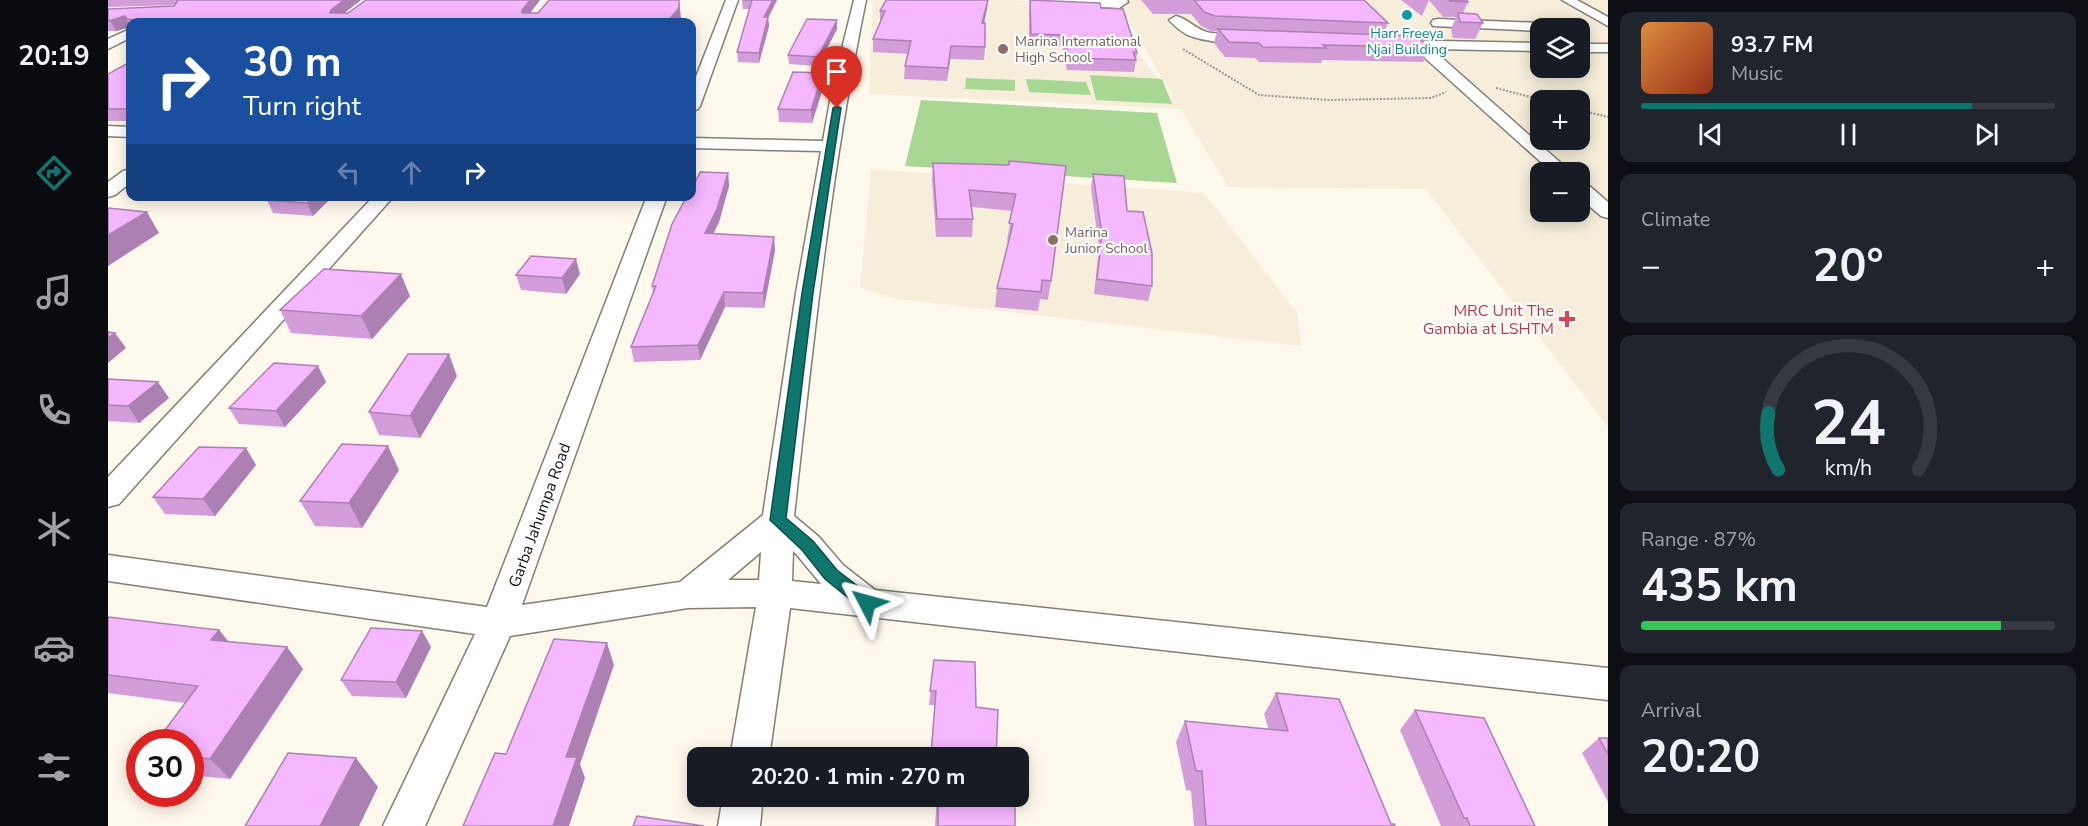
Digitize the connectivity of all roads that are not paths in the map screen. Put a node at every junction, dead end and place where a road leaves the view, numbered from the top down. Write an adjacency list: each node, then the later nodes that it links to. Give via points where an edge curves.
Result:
1 (732, 0): 20 (street)
2 (860, 0): 24 (street)
3 (1039, 0): 5 (street)
4 (1568, 0): 7 (street)
5 (1120, 2)
6 (1176, 20): 13 (street, via 1192,32 1210,37)
7 (1608, 22)
8 (1530, 25): 16 (street, via 1435,19)
9 (1590, 30): 10 (street)
10 (1608, 30)
11 (126, 35): 14 (street)
12 (1383, 37): 15 (street, via 1401,45)
13 (1262, 39)
14 (108, 45)
15 (1419, 45): 16 (street); 25 (street)
16 (1446, 46): 17 (street)
17 (1530, 47)
18 (1590, 48): 19 (street)
19 (1608, 48)
20 (696, 95)
21 (108, 131): 22 (street)
22 (126, 132)
23 (696, 143): 24 (street)
24 (831, 146): 33 (street, via 807,293)
25 (1551, 162)
26 (126, 178): 27 (street)
27 (108, 191)
28 (1590, 197): 31 (street)
29 (380, 201): 32 (street)
30 (655, 201): 38 (street, Garba Jahumpa Road)
31 (1608, 212)
32 (108, 496)
33 (778, 520): 35 (street); 36 (street); 37 (street, via 808,546 831,574)
34 (108, 568): 38 (street)
35 (775, 593): 36 (street); 37 (street); 40 (street)
36 (688, 594): 38 (street)
37 (867, 603): 39 (street)
38 (498, 623): 42 (street, Garba Jahumpa Road)
39 (1608, 684)
40 (751, 747)
41 (742, 807): 43 (street)
42 (404, 826)
43 (739, 826)

